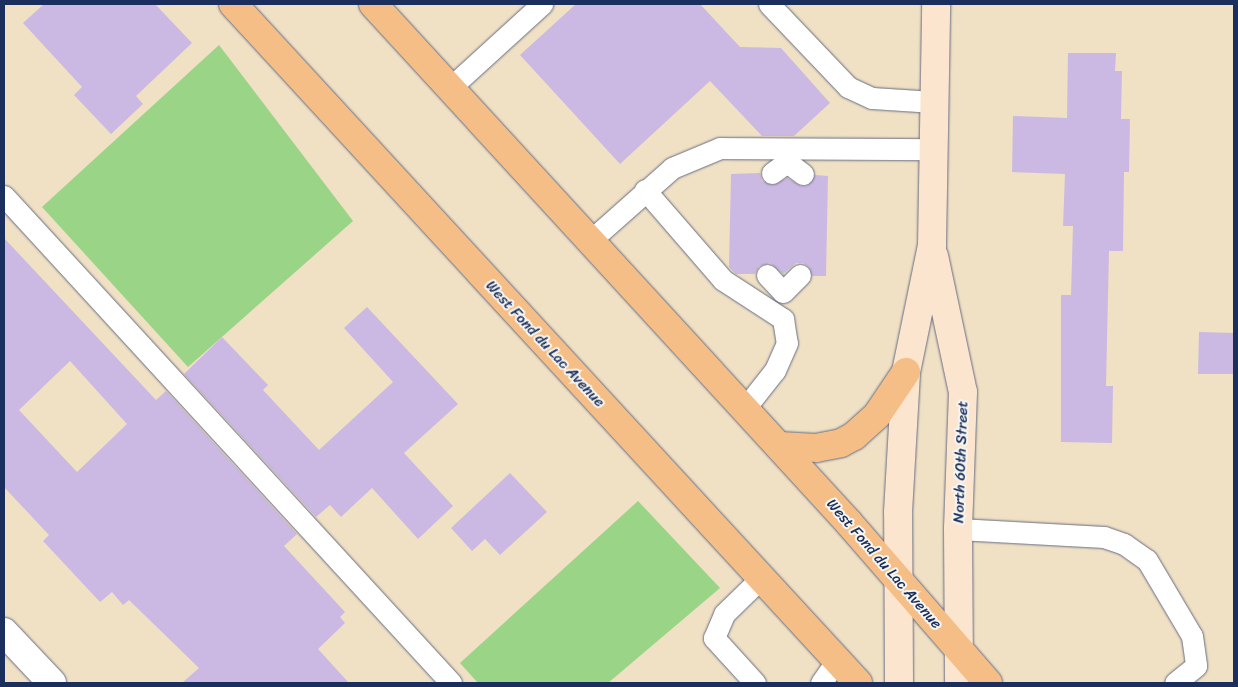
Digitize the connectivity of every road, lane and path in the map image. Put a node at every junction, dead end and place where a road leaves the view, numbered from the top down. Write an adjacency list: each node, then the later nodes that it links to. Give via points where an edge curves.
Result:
1 (233, 4): 22 (main road, West Fond du Lac Avenue)
2 (373, 4): 6 (main road, West Fond du Lac Avenue)
3 (542, 4): 6 (lane)
4 (769, 4): 7 (lane, via 848,87 872,98)
5 (936, 4): 7 (main road, North 60th Street)
6 (450, 88): 11 (main road, West Fond du Lac Avenue)
7 (934, 102): 8 (main road, North 60th Street)
8 (934, 149): 9 (lane, via 787,164 720,148 672,168); 12 (main road, North 60th Street)
9 (645, 190): 11 (lane); 16 (lane, via 723,280)
10 (4, 196): 27 (lane)
11 (590, 240): 18 (main road, West Fond du Lac Avenue)
12 (932, 245): 17 (main road, North 60th Street); 20 (main road, North 60th Street, via 963,392)
13 (767, 275): 15 (lane)
14 (800, 275): 15 (lane)
15 (784, 292): 16 (lane)
16 (783, 319): 18 (lane, via 787,343 775,370)
17 (906, 372): 19 (main road, via 878,415 854,436 841,443 816,448); 21 (main road, North 60th Street, via 898,512)
18 (745, 408): 19 (main road, West Fond du Lac Avenue)
19 (780, 446): 21 (main road, West Fond du Lac Avenue)
20 (958, 529): 24 (main road, North 60th Street); 34 (lane, via 1104,537 1124,544 1147,560 1192,636 1196,666)
21 (898, 577): 24 (main road, West Fond du Lac Avenue); 31 (main road, North 60th Street)
22 (761, 578): 25 (main road, West Fond du Lac Avenue); 28 (lane, via 724,614 714,638)
23 (4, 632): 26 (street)
24 (958, 651): 32 (main road, North 60th Street); 33 (main road, West Fond du Lac Avenue)
25 (836, 660): 29 (lane); 30 (main road, West Fond du Lac Avenue)
26 (52, 683)
27 (451, 683)
28 (755, 683)
29 (822, 683)
30 (858, 683)
31 (899, 683)
32 (959, 683)
33 (988, 683)
34 (1175, 683)

